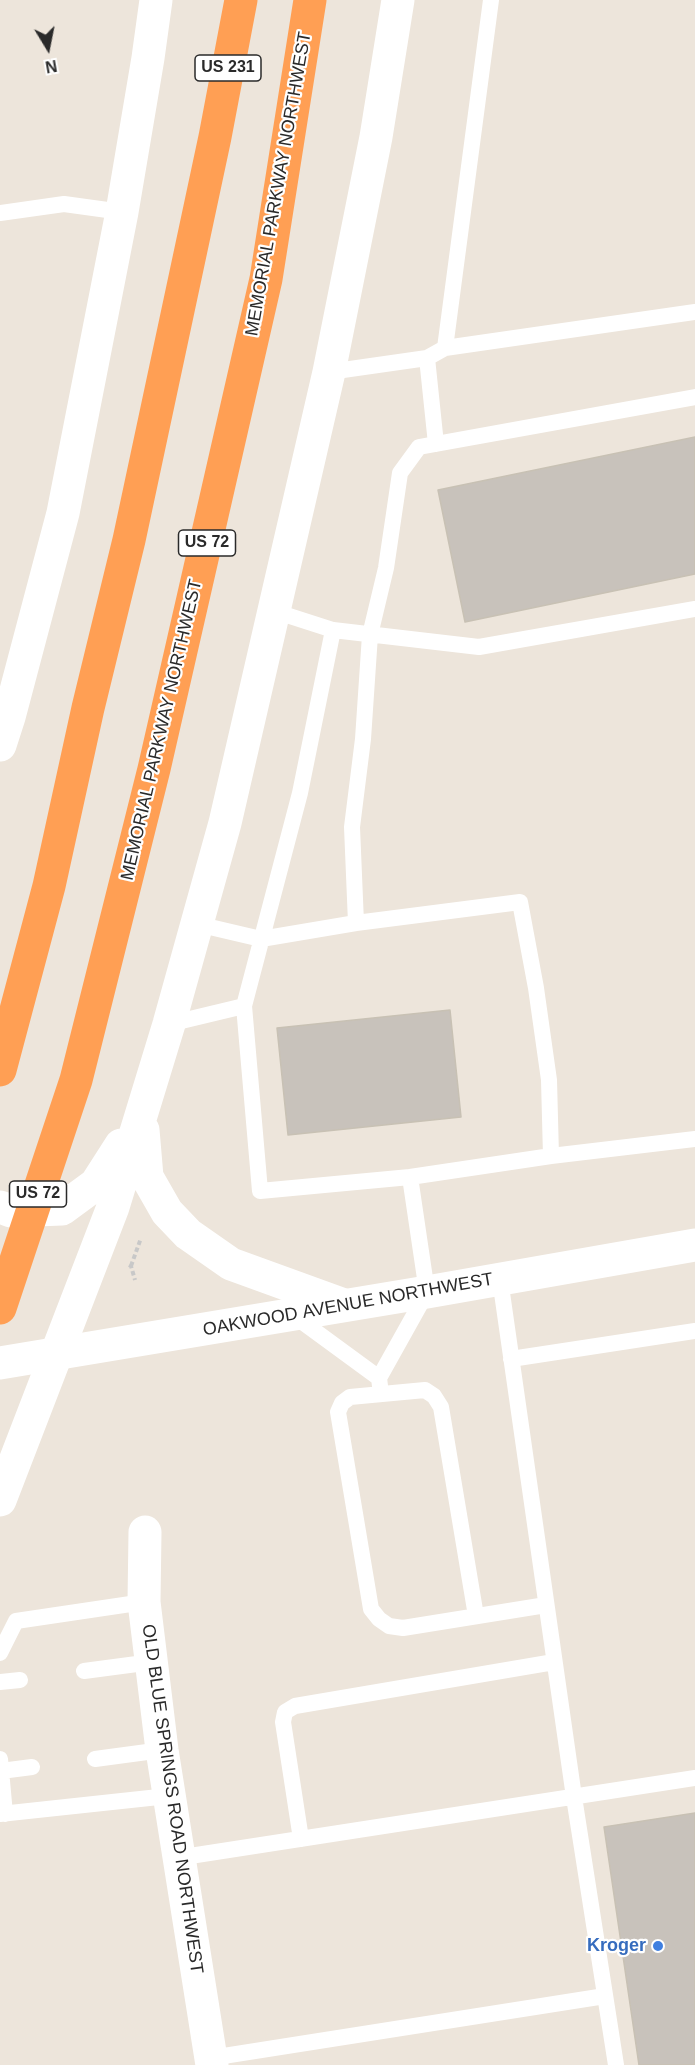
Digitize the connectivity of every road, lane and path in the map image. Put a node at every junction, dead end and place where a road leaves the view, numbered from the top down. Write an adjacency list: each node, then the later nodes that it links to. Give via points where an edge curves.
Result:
1 (156, 0): 8 (main road)
2 (224, 0): 7 (highway)
3 (241, 0): 7 (highway, US 231)
4 (310, 0): 40 (highway, MEMORIAL PARKWAY NORTHWEST / US 72, via 266,279 154,769 76,1080)
5 (398, 0): 13 (main road, via 376,137)
6 (490, 0): 11 (lane)
7 (215, 137): 26 (highway, via 129,540 49,886)
8 (122, 212): 9 (lane, via 64,204); 20 (main road, via 63,513)
9 (0, 213)
10 (695, 312): 11 (lane)
11 (445, 348): 12 (lane)
12 (427, 358): 13 (lane); 15 (lane)
13 (329, 372): 17 (main road)
14 (695, 397): 15 (lane)
15 (436, 444): 19 (lane, via 419,447 400,473 386,568)
16 (695, 609): 19 (lane, via 479,647)
17 (274, 611): 18 (lane); 22 (main road, via 225,823)
18 (333, 630): 19 (lane); 23 (lane, via 300,793)
19 (370, 635): 21 (lane, via 363,739 351,827)
20 (0, 745)
21 (356, 923): 23 (lane); 29 (lane, via 520,902 549,1080)
22 (197, 924): 23 (lane); 25 (main road)
23 (261, 939): 24 (lane)
24 (244, 1006): 25 (lane); 30 (lane, via 260,1191)
25 (169, 1024): 27 (main road)
26 (2, 1064)
27 (141, 1113): 31 (main road, via 96,1184 62,1209 11,1211); 39 (main road, via 147,1177 167,1212 188,1234 231,1264); 43 (main road, via 113,1207)
28 (695, 1139): 29 (lane)
29 (551, 1156): 30 (lane)
30 (410, 1177): 38 (lane)
31 (0, 1207)
32 (144, 1228): 35 (path)
33 (695, 1245): 36 (main road, OAKWOOD AVENUE NORTHWEST)
34 (123, 1264): 35 (path)
35 (131, 1266): 37 (path)
36 (500, 1279): 38 (main road, OAKWOOD AVENUE NORTHWEST); 44 (lane)
37 (135, 1280)
38 (427, 1293): 39 (main road, OAKWOOD AVENUE NORTHWEST); 46 (lane)
39 (344, 1305): 41 (main road, OAKWOOD AVENUE NORTHWEST)
40 (0, 1308)
41 (292, 1314): 43 (main road, OAKWOOD AVENUE NORTHWEST); 46 (lane)
42 (695, 1331): 44 (lane)
43 (58, 1354): 45 (main road, OAKWOOD AVENUE NORTHWEST); 47 (main road)
44 (511, 1359): 50 (lane)
45 (0, 1363)
46 (380, 1386): 51 (lane, via 425,1390 441,1407); 51 (lane, via 350,1397 338,1412 371,1609 389,1626 403,1628)
47 (0, 1500)
48 (145, 1532): 49 (main road, OLD BLUE SPRINGS ROAD NORTHWEST)
49 (144, 1602): 52 (lane, via 16,1621); 53 (main road, OLD BLUE SPRINGS ROAD NORTHWEST)
50 (546, 1605): 51 (lane); 54 (lane)
51 (476, 1616)
52 (0, 1653)
53 (152, 1662): 55 (lane); 58 (main road, OLD BLUE SPRINGS ROAD NORTHWEST)
54 (554, 1662): 64 (lane); 66 (lane, via 295,1706 285,1712 283,1722)
55 (84, 1671)
56 (20, 1680): 57 (lane)
57 (0, 1683)
58 (162, 1750): 59 (lane); 63 (main road, OLD BLUE SPRINGS ROAD NORTHWEST)
59 (95, 1759)
60 (0, 1765): 61 (lane); 65 (lane)
61 (32, 1767)
62 (695, 1778): 64 (lane)
63 (168, 1796): 65 (lane); 67 (main road, OLD BLUE SPRINGS ROAD NORTHWEST)
64 (574, 1797): 66 (lane); 68 (lane)
65 (2, 1814)
66 (301, 1839): 67 (lane)
67 (177, 1858): 69 (main road, OLD BLUE SPRINGS ROAD NORTHWEST)
68 (605, 1996): 69 (lane); 70 (lane)
69 (211, 2061)
70 (616, 2065)

